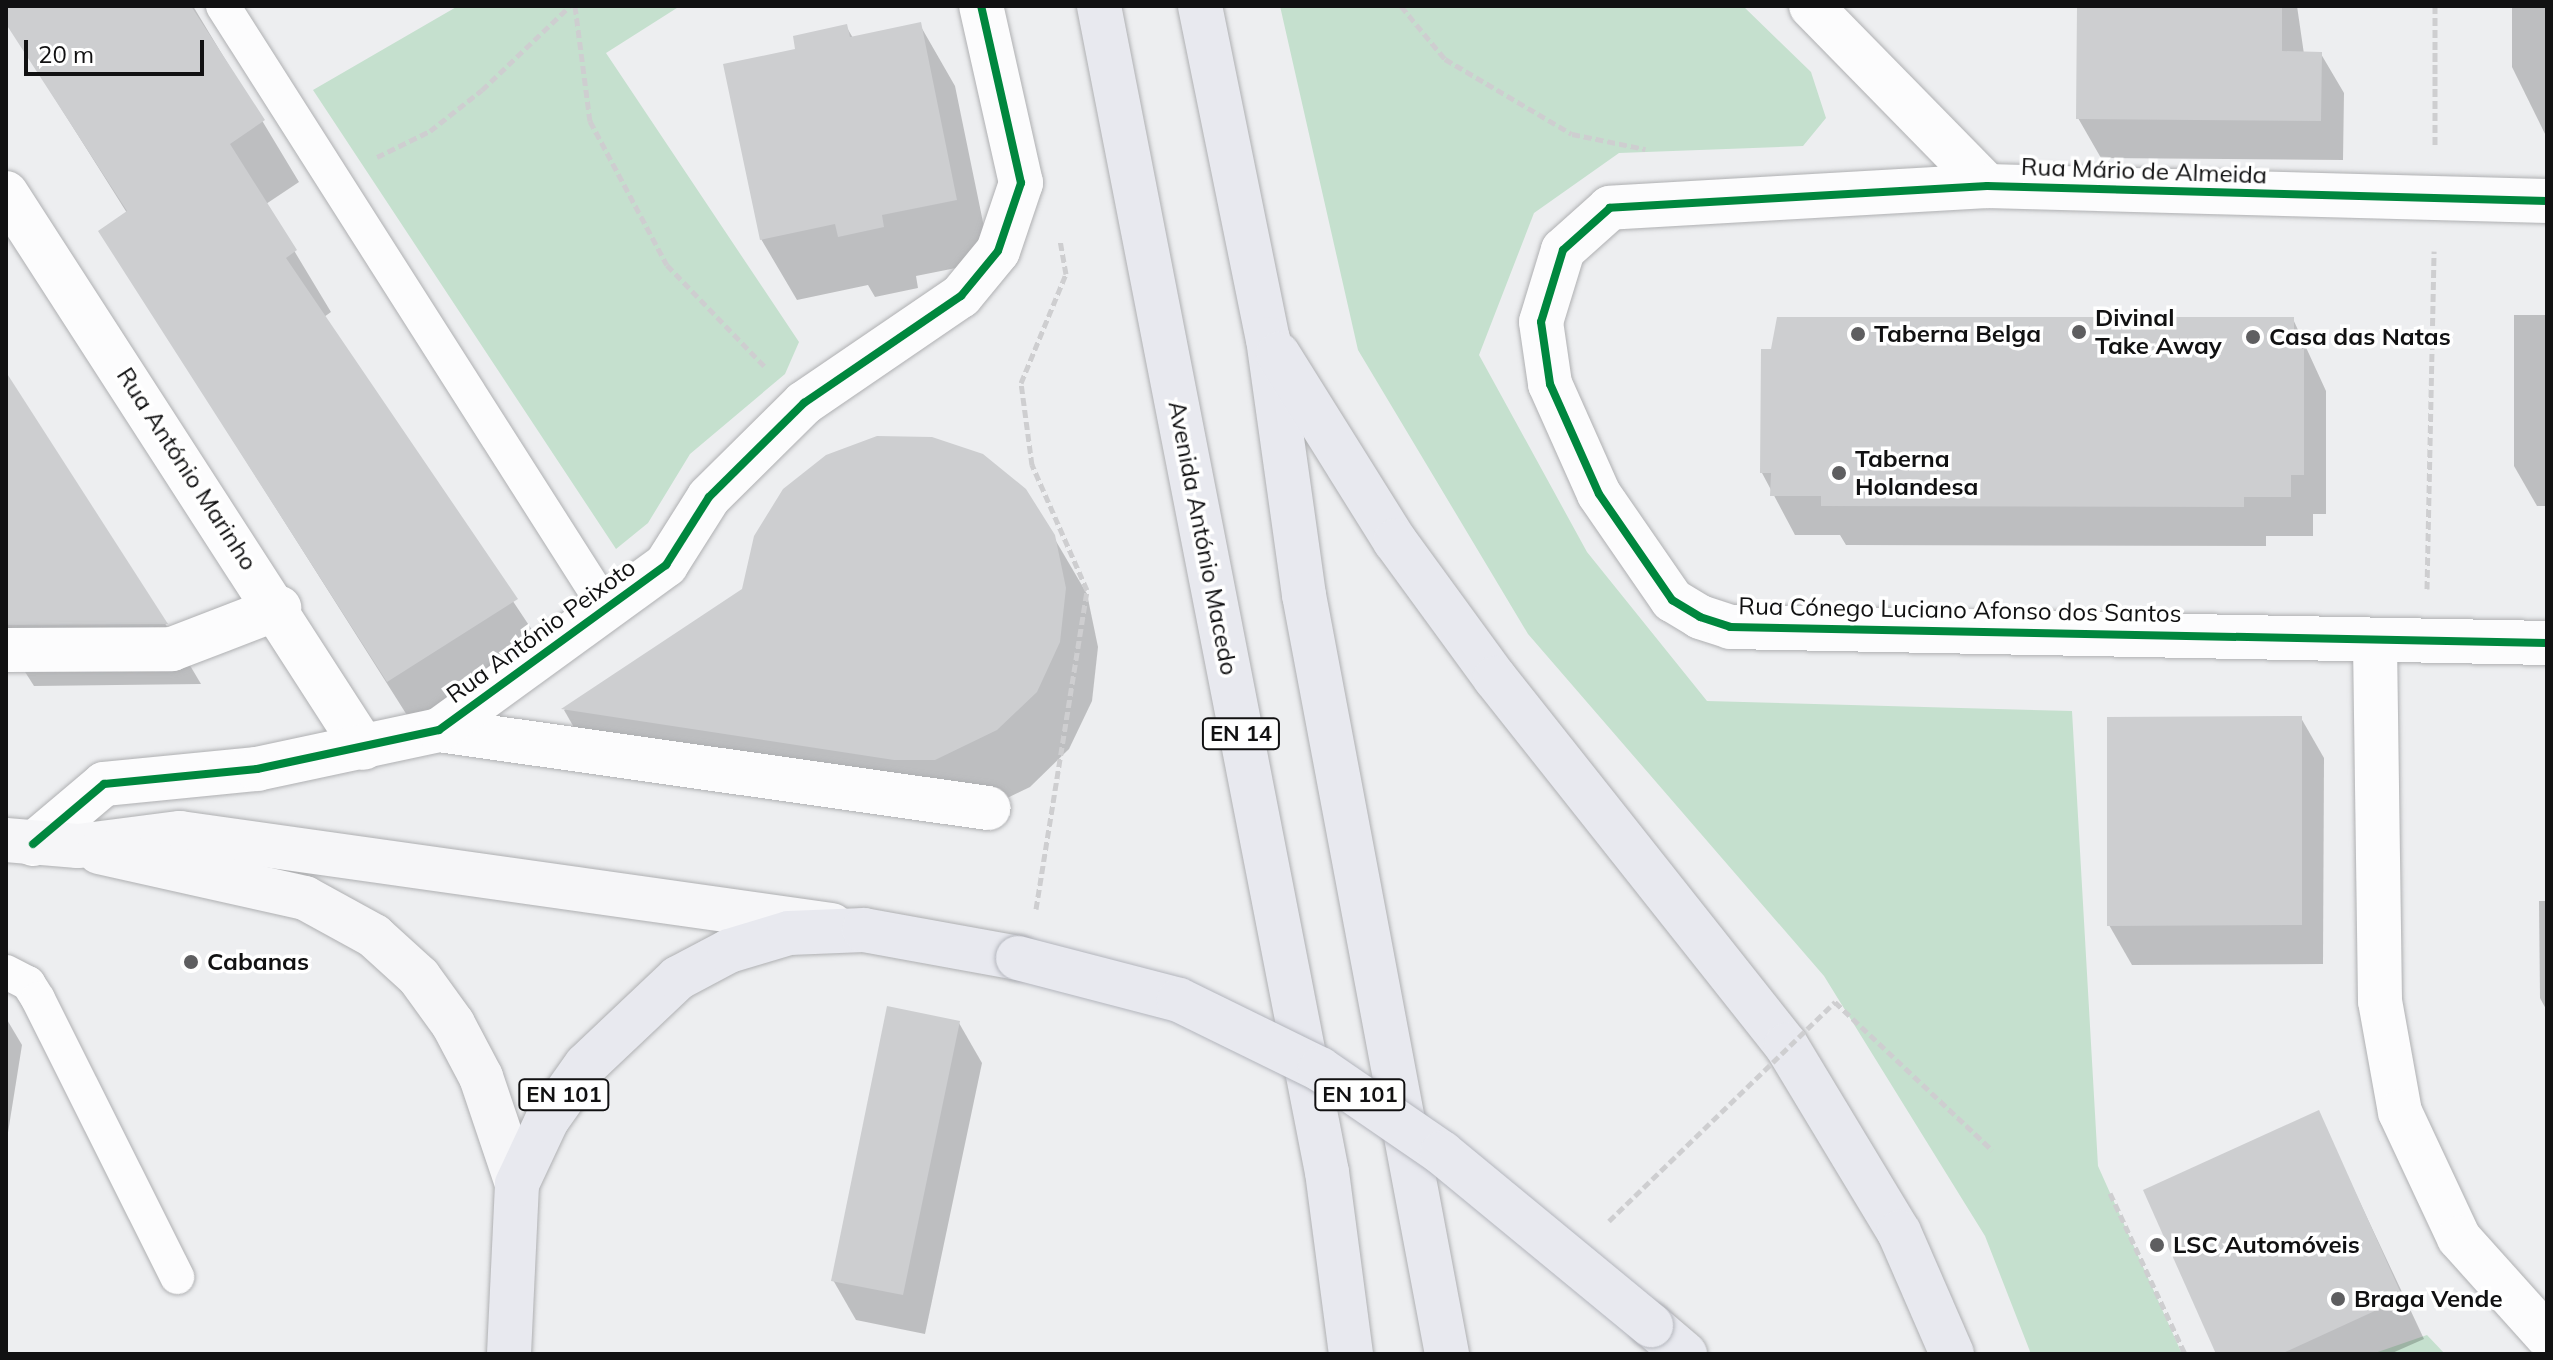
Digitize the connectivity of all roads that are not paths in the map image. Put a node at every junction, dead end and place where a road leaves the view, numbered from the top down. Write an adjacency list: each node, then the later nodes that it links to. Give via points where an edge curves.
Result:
1 (223, 6): 12 (lane)
2 (981, 6): 12 (street, Rua António Peixoto, via 1021,183 998,251 961,296 804,403 709,497 666,565)
3 (1099, 6): 27 (highway, Avenida António Macedo / EN 14, via 1327,1172)
4 (1200, 6): 10 (highway)
5 (1811, 6): 6 (street)
6 (1987, 186): 8 (street, Rua Mário de Almeida); 9 (street, Rua Mário de Almeida)
7 (6, 193): 11 (street, Rua António Marinho)
8 (1740, 200): 13 (street, Rua Cónego Luciano Afonso dos Santos, via 1610,208 1588,221 1563,250 1541,322 1550,384 1576,449 1621,530 1672,600 1730,627)
9 (2547, 201)
10 (1268, 339): 28 (highway, via 1304,595); 30 (highway, via 1395,541 1486,666 1786,1045 1899,1232)
11 (279, 608): 15 (street, via 172,649); 17 (street, Rua António Marinho)
12 (608, 611): 16 (street, Rua António Peixoto)
13 (2375, 643): 14 (street, Rua Cónego Luciano Afonso dos Santos); 25 (street, via 2380,1001 2400,1112 2459,1238)
14 (2547, 643)
15 (6, 650)
16 (439, 730): 17 (street, Rua António Peixoto); 18 (street)
17 (364, 748): 19 (street, Rua António Peixoto, via 257,769 104,784)
18 (988, 808)
19 (19, 842): 20 (street)
20 (78, 846): 21 (street, via 180,833); 23 (street, via 305,898 374,936 419,977 453,1024 481,1077)
21 (864, 930): 23 (highway, EN 101, via 789,933 729,951 678,978 586,1065 547,1120); 29 (highway, EN 101, bridge, via 1018,958 1179,1000 1320,1069 1454,1162)
22 (6, 972): 24 (lane, via 28,983 38,999)
23 (517, 1184): 26 (highway, EN 101)
24 (177, 1277)
25 (2547, 1336)
26 (509, 1354)
27 (1351, 1354)
28 (1447, 1354)
29 (1685, 1354)
30 (1952, 1354)

